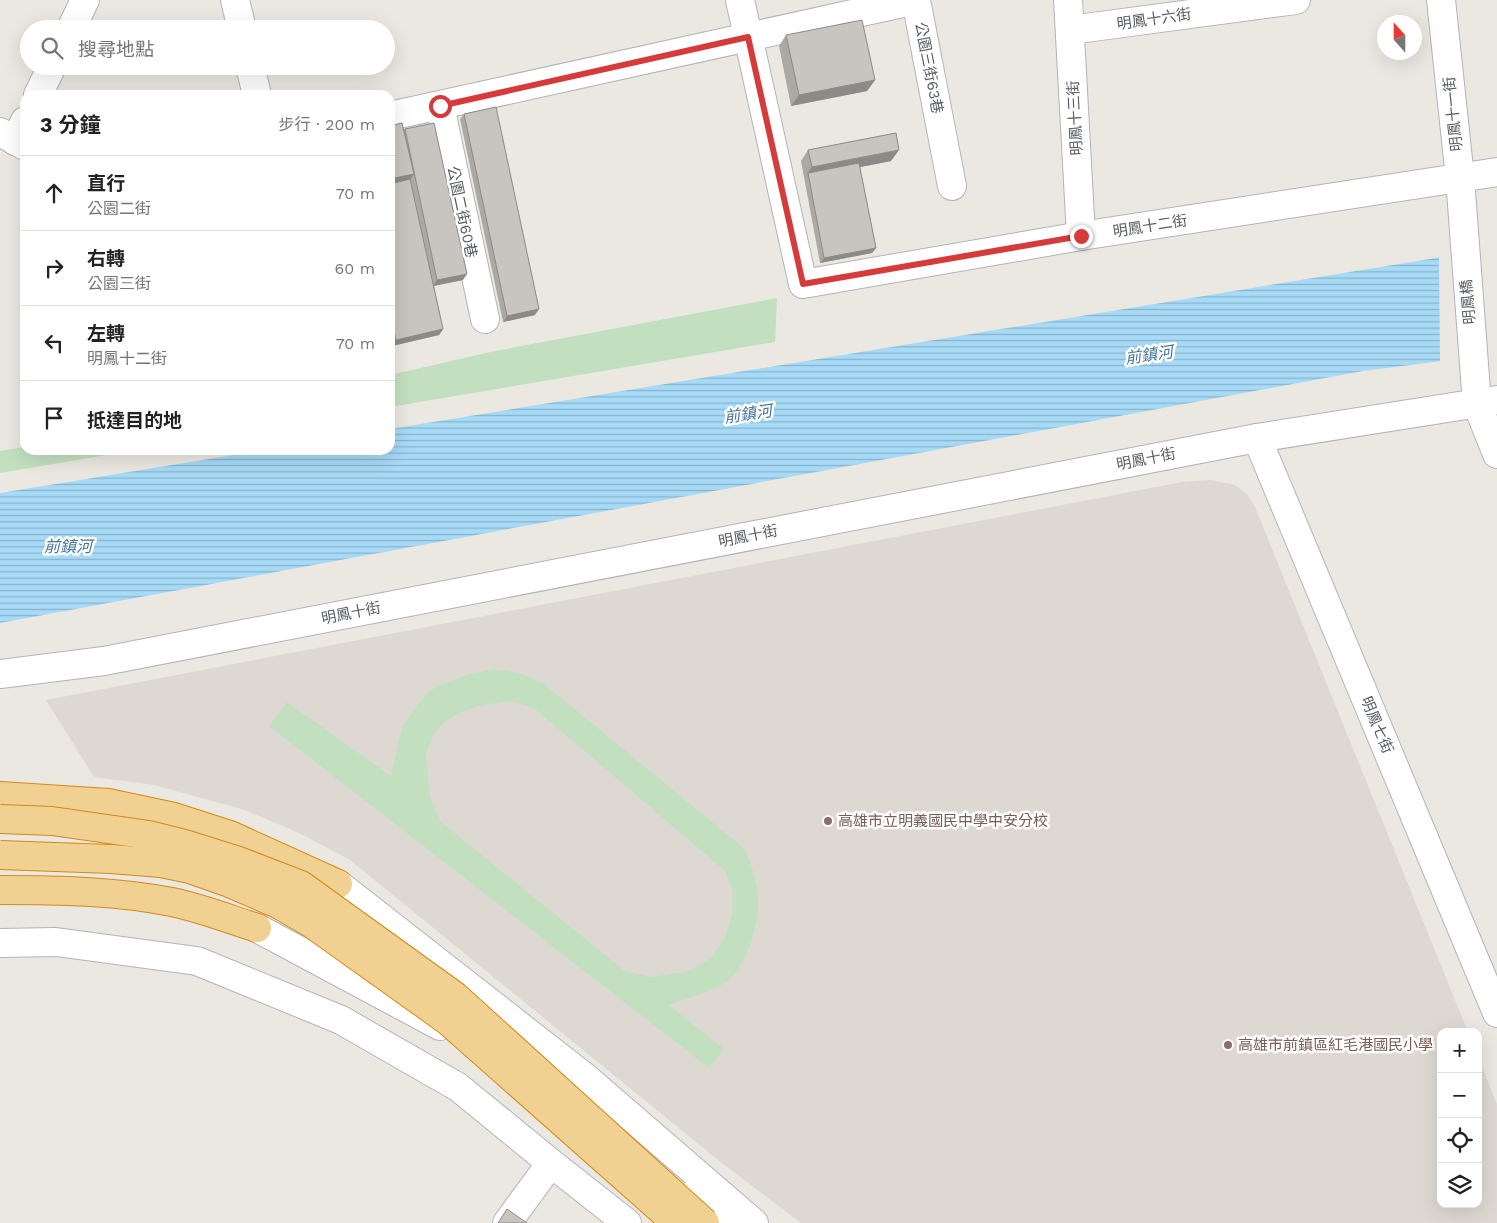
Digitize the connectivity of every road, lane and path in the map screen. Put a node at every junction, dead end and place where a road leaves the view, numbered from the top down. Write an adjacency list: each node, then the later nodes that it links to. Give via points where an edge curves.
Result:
1 (85, 0): 7 (street)
2 (235, 0): 8 (street)
3 (740, 0): 10 (street)
4 (1068, 0): 9 (street, 明鳳十三街)
5 (1296, 0): 9 (street, 明鳳十六街)
6 (1441, 0): 18 (street, 明鳳十一街)
7 (75, 20)
8 (240, 20)
9 (1070, 30): 21 (street, 明鳳十三街)
10 (748, 37): 15 (street); 19 (street, 公園三街63巷, via 916,0); 21 (street, 明鳳十二街, via 803,284)
11 (48, 75): 13 (street)
12 (252, 75): 14 (street)
13 (40, 90)
14 (256, 90)
15 (440, 106): 16 (street); 22 (street, 公園二街60巷)
16 (395, 115)
17 (1497, 172): 18 (street, 明鳳十二街)
18 (1460, 178): 20 (street, 明鳳十一街); 21 (street, 明鳳十二街)
19 (952, 186)
20 (1462, 228): 23 (street, 明鳳橋, via 1474,376)
21 (1081, 236)
22 (485, 319)
23 (1487, 402): 24 (street, 明鳳十街); 25 (street, 明鳳橋)
24 (1256, 438): 26 (street, 明鳳十街, via 104,661); 34 (street, 明鳳七街)
25 (1497, 454)
26 (0, 674)
27 (0, 796): 30 (highway, via 108,803 174,817 230,835)
28 (0, 819): 39 (highway, bridge, via 52,821 149,835 236,860 301,885 455,996)
29 (0, 855): 38 (highway, bridge, via 161,863 190,869 278,904 311,923 448,1021)
30 (338, 884): 41 (street, via 586,1078)
31 (0, 890): 32 (highway, via 90,891 138,896 174,902)
32 (257, 928): 40 (street, via 494,1055)
33 (0, 943): 35 (street, via 56,942 197,961 341,1020 458,1087)
34 (1497, 1013)
35 (551, 1163): 36 (street); 37 (street)
36 (507, 1223)
37 (627, 1223)
38 (676, 1223)
39 (705, 1223)
40 (722, 1223)
41 (754, 1223)

